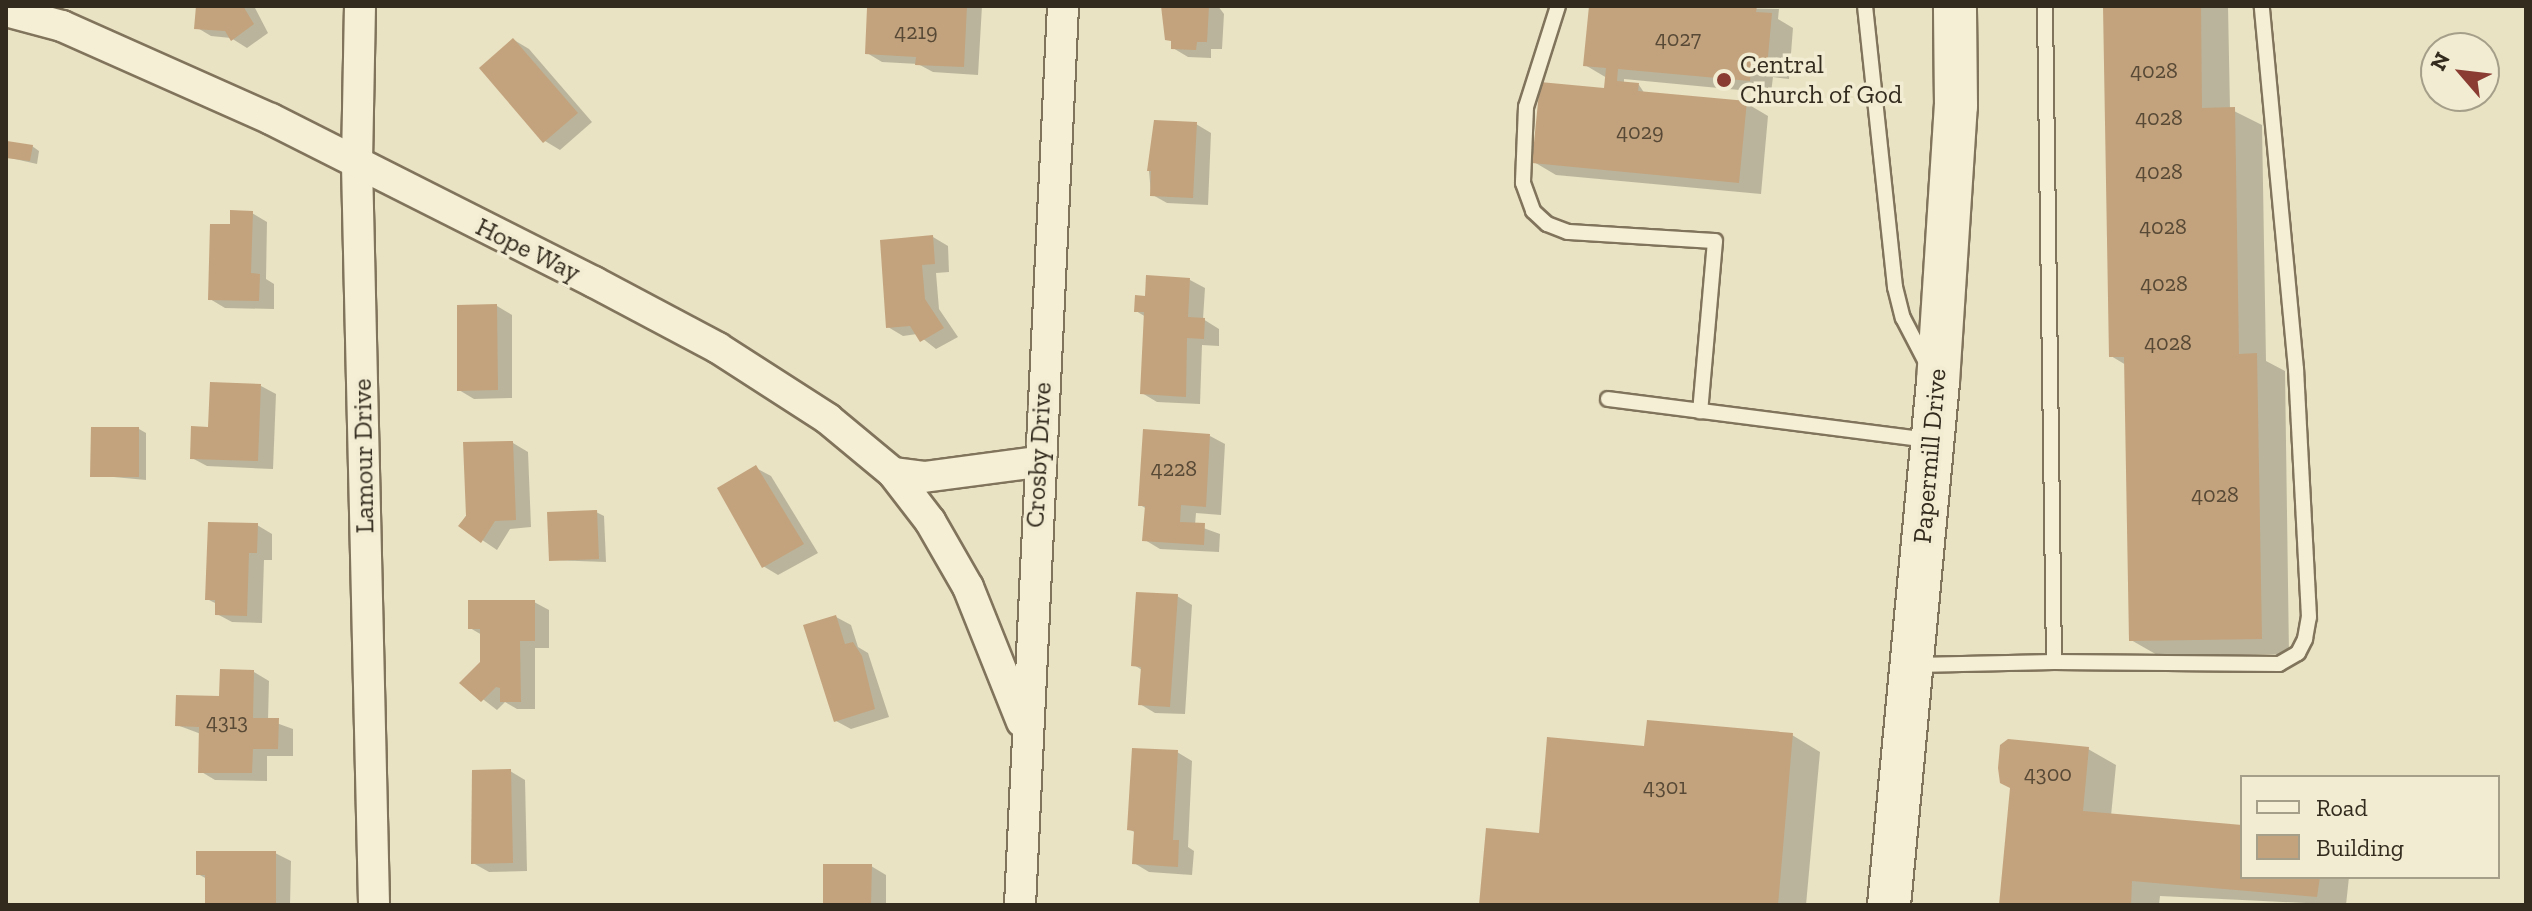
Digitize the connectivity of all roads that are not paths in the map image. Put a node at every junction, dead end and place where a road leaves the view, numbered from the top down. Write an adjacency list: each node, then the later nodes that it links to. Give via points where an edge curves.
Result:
1 (360, 6): 9 (street, Lamour Drive)
2 (1063, 6): 14 (street, Crosby Drive)
3 (1558, 6): 12 (lane, via 1526,107 1523,183 1533,211 1568,232 1715,241)
4 (1865, 6): 10 (lane, via 1895,287 1908,329)
5 (1955, 6): 10 (main road, Papermill Drive, via 1956,106)
6 (2045, 6): 16 (lane)
7 (2262, 6): 16 (lane, via 2296,369 2309,617 2305,639 2298,653 2279,664)
8 (6, 11): 9 (street, Hope Way, via 90,39 271,119)
9 (357, 165): 15 (street, Hope Way, via 718,348 828,419); 19 (street, Lamour Drive)
10 (1938, 382): 13 (main road, Papermill Drive)
11 (1608, 399): 12 (lane)
12 (1700, 411): 13 (lane)
13 (1932, 441): 17 (main road, Papermill Drive)
14 (1038, 462): 15 (street, via 924,477); 18 (street, Crosby Drive)
15 (893, 473): 18 (street, Hope Way, via 930,521 968,587)
16 (2054, 662): 17 (lane)
17 (1911, 665): 21 (main road, Papermill Drive)
18 (1027, 736): 20 (street, Crosby Drive)
19 (374, 905)
20 (1020, 905)
21 (1889, 905)

